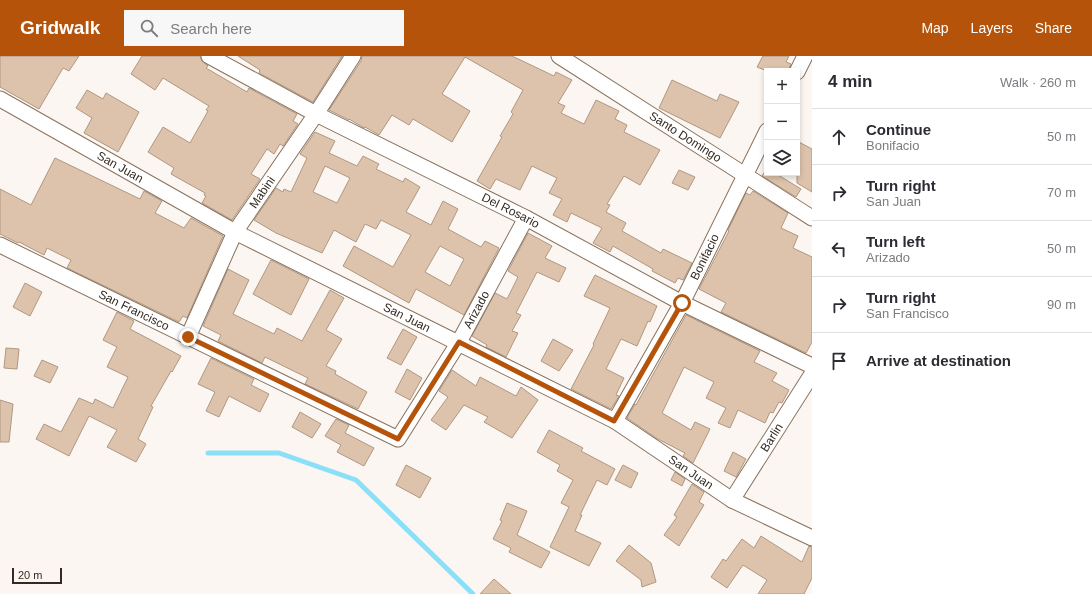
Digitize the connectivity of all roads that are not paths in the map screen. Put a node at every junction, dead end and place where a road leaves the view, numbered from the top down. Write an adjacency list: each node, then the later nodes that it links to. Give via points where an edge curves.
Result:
1 (208, 56): 7 (street, Del Rosario)
2 (353, 56): 7 (street, Mabini)
3 (559, 56): 9 (street, Santo Domingo)
4 (805, 56): 5 (street)
5 (799, 68)
6 (0, 99): 12 (street, San Juan)
7 (316, 114): 10 (street, Del Rosario); 12 (street, Mabini)
8 (764, 138): 9 (street, Bonifacio)
9 (745, 175): 11 (street, Santo Domingo); 14 (street, Bonifacio)
10 (526, 218): 14 (street, Del Rosario); 16 (street, Arizado)
11 (812, 218)
12 (235, 232): 15 (street, Mabini); 16 (street, San Juan)
13 (0, 245): 15 (street, San Francisco)
14 (682, 303): 17 (street, Del Rosario); 19 (street, Bonifacio)
15 (188, 337): 20 (street, San Francisco)
16 (459, 342): 19 (street, San Juan); 20 (street, Arizado)
17 (812, 366)
18 (812, 374): 21 (street, Barlin)
19 (614, 421): 21 (street, San Juan)
20 (398, 439)
21 (732, 500): 22 (street, San Juan)
22 (812, 538)

